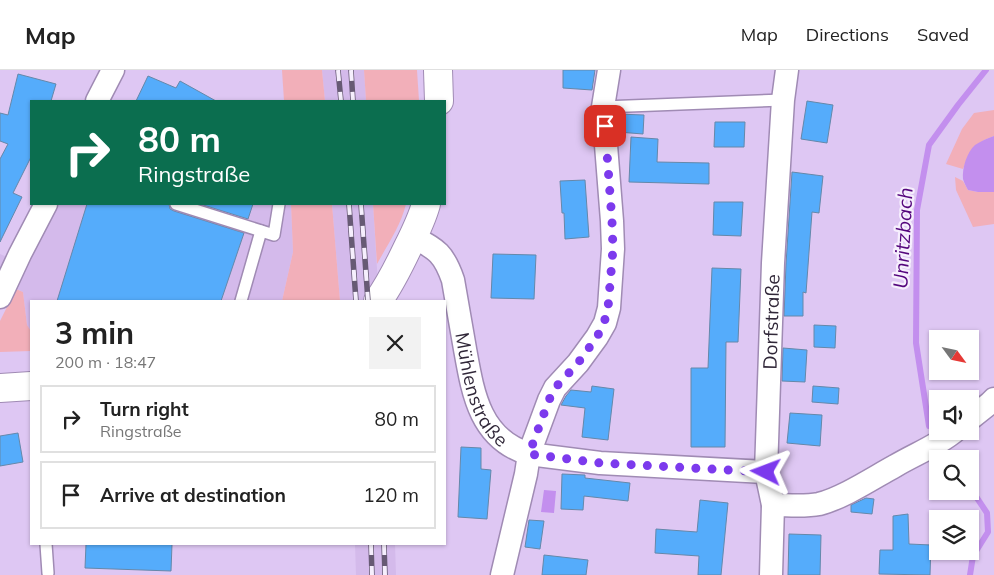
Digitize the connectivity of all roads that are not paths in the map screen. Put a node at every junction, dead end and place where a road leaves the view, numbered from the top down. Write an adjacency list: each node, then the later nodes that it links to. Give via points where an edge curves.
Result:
1 (113, 70): 5 (street)
2 (438, 70): 6 (main road)
3 (609, 70): 8 (street)
4 (786, 70): 7 (street, Dorfstraße)
5 (98, 100)
6 (439, 100)
7 (783, 100): 8 (lane); 24 (street, Dorfstraße, via 773,263)
8 (603, 107): 23 (street, via 613,249 608,308 597,337 555,388)
9 (45, 205): 15 (street)
10 (179, 205): 13 (lane)
11 (279, 205): 13 (lane, via 274,234)
12 (426, 205): 14 (main road)
13 (261, 231): 16 (lane)
14 (413, 237): 17 (main road); 23 (street, Mühlenstraße, via 439,253 448,265 471,384 480,412 495,435 507,445)
15 (0, 297)
16 (241, 300)
17 (379, 300)
18 (30, 386): 19 (main road)
19 (0, 388)
20 (994, 399): 21 (street)
21 (979, 412)
22 (944, 440): 25 (street, via 838,497 804,506)
23 (529, 454): 24 (street, Mühlenstraße, via 600,463); 28 (street)
24 (766, 472): 25 (street, Dorfstraße)
25 (773, 504): 29 (street, Dorfstraße)
26 (46, 545): 27 (lane)
27 (48, 573)
28 (502, 575)
29 (771, 575)

